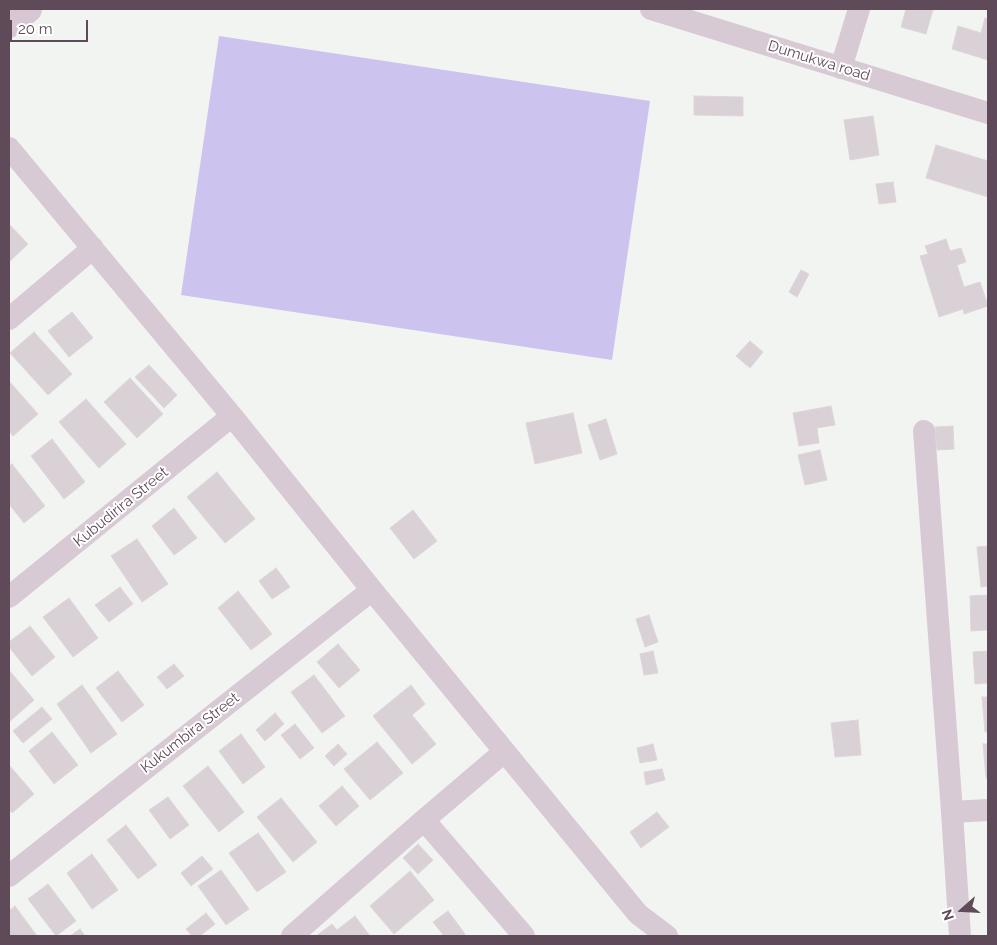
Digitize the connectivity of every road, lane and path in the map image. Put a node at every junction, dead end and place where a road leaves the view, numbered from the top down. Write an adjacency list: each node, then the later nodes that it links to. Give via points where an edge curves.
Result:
1 (28, 9): 4 (street)
2 (859, 9): 5 (street)
3 (660, 10): 5 (street, Dumukwa road)
4 (9, 24)
5 (841, 68): 6 (street, Dumukwa road)
6 (988, 113)
7 (9, 148): 8 (street)
8 (93, 248): 9 (street); 10 (street)
9 (9, 319)
10 (232, 416): 12 (street); 13 (street, Kubudirira Street)
11 (924, 431): 16 (street)
12 (372, 590): 14 (street); 18 (street, Kukumbira Street)
13 (9, 597)
14 (504, 752): 17 (street); 21 (street, via 638,914)
15 (988, 810): 16 (street)
16 (952, 812): 22 (street)
17 (424, 820): 19 (street); 20 (street)
18 (9, 876)
19 (292, 936)
20 (524, 936)
21 (667, 936)
22 (960, 936)

